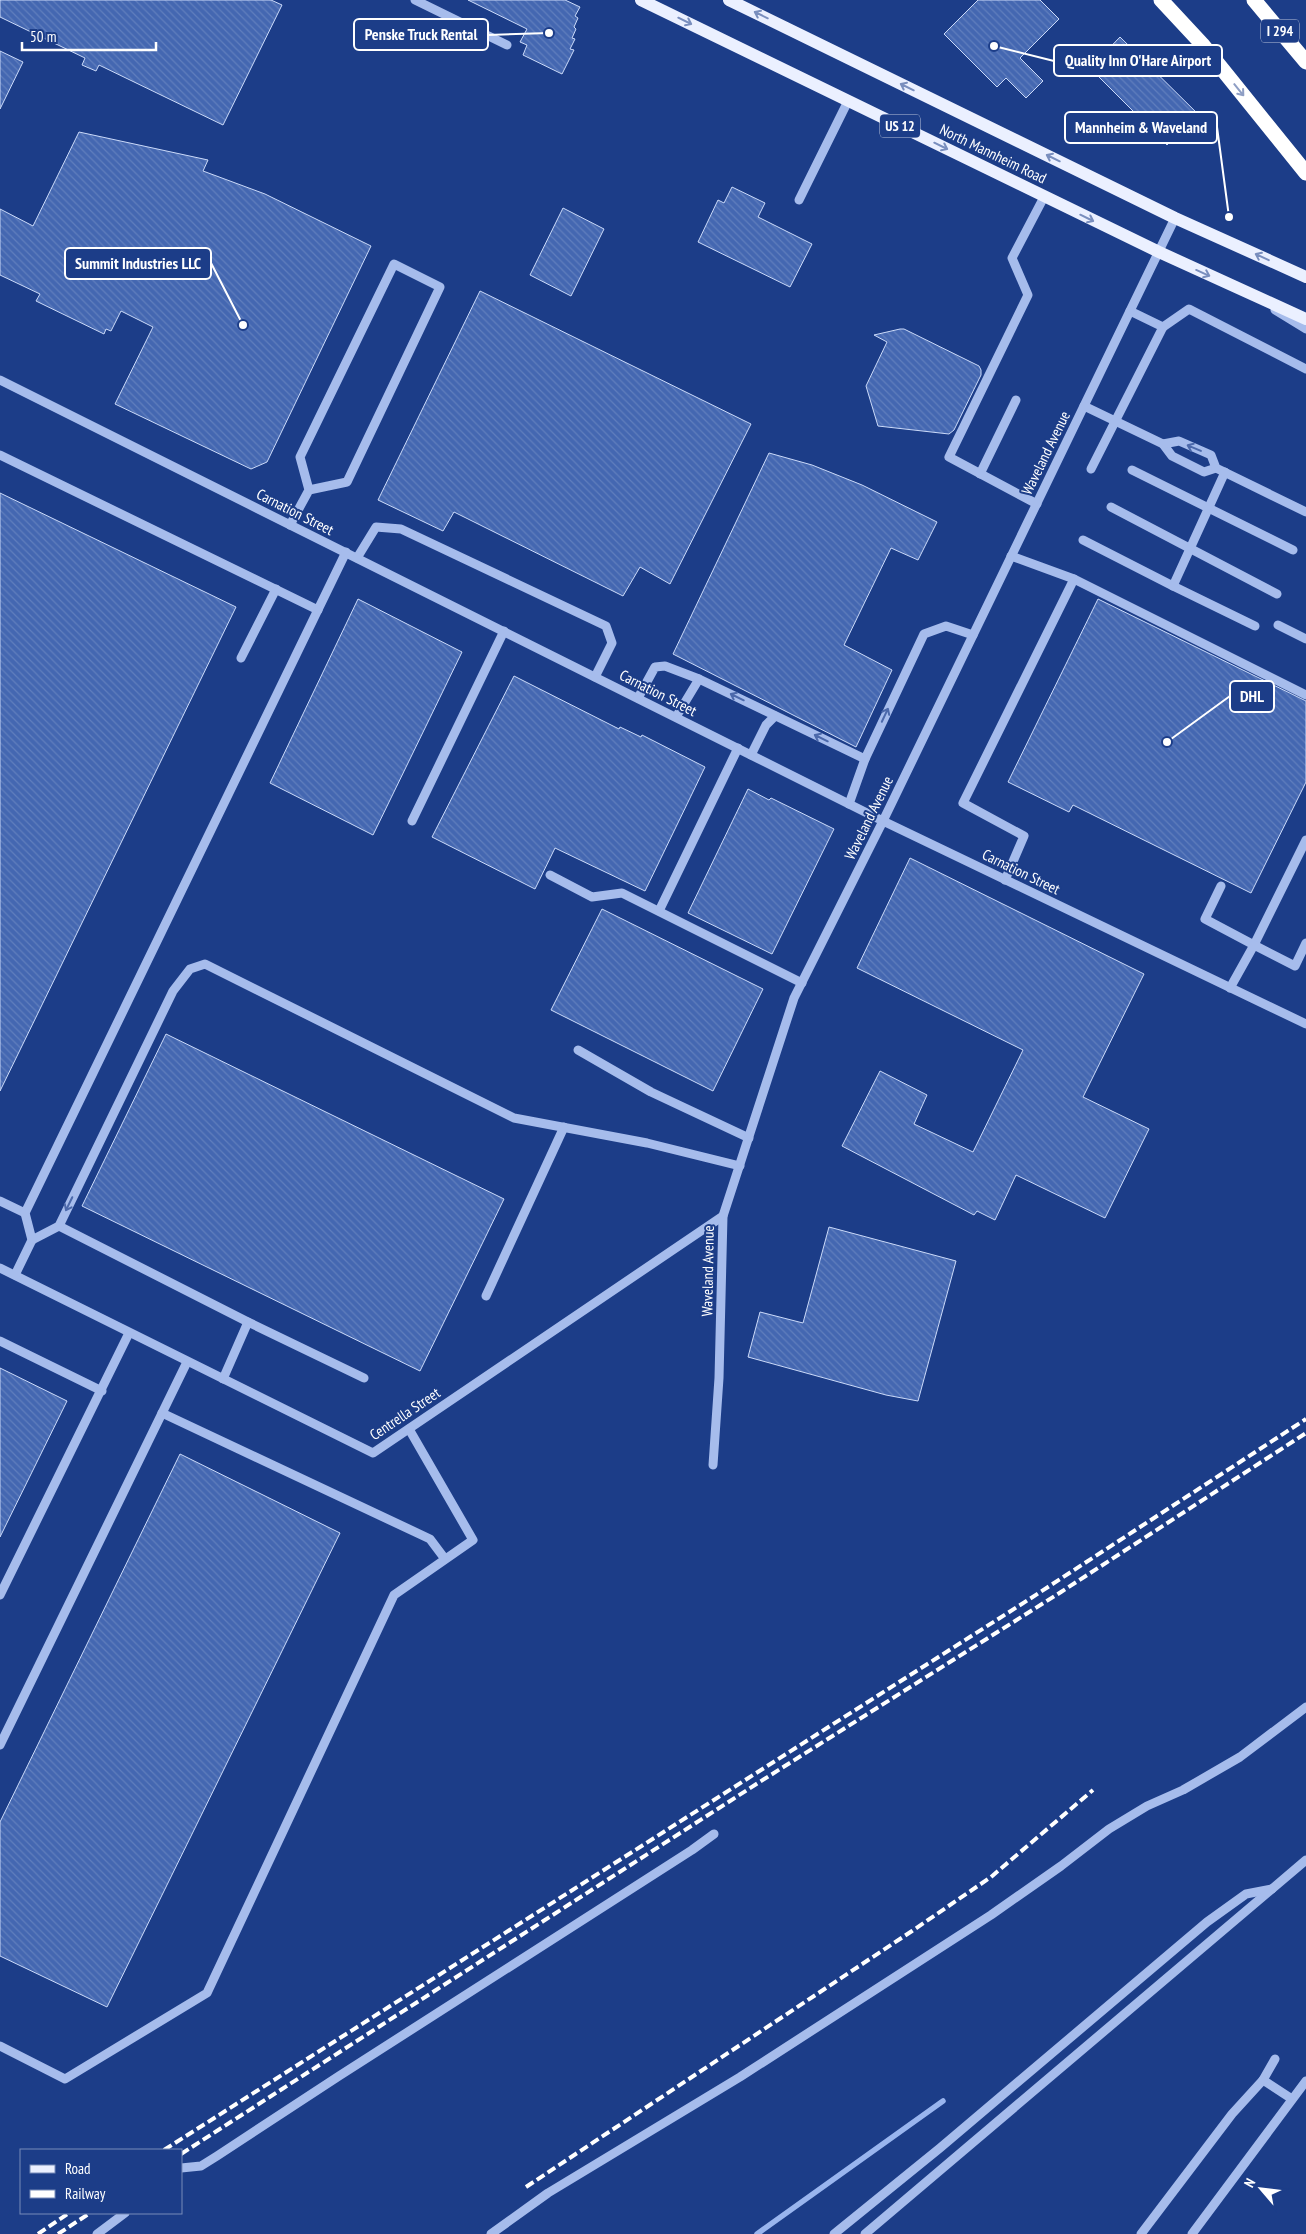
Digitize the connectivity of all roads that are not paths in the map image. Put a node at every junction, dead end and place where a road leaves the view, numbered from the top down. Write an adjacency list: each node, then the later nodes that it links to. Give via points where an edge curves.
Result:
1 (415, 0): 6 (street)
2 (642, 0): 8 (main road, North Mannheim Road / US 12, one-way to 8)
3 (729, 0): 12 (main road, North Mannheim Road / US 12, one-way to 3)
4 (1161, 0): 9 (highway, one-way to 9, via 1202,44)
5 (1254, 0): 7 (highway, I 294)
6 (507, 44)
7 (1306, 62)
8 (848, 101): 10 (main road, North Mannheim Road / US 12, one-way to 10); 11 (street)
9 (1306, 173)
10 (1044, 196): 13 (main road, North Mannheim Road / US 12, one-way to 13); 31 (street, via 1012,258 1028,295 949,457)
11 (799, 200)
12 (1175, 218): 13 (street, Waveland Avenue); 14 (main road, North Mannheim Road / US 12, one-way to 12)
13 (1159, 252): 15 (main road, North Mannheim Road / US 12, one-way to 15); 16 (street, Waveland Avenue)
14 (1306, 277)
15 (1248, 293): 17 (main road, North Mannheim Road / US 12); 19 (street)
16 (1130, 311): 18 (street); 23 (street, Waveland Avenue)
17 (1306, 319)
18 (1163, 327): 20 (street, via 1189,310); 24 (street)
19 (1306, 330)
20 (1306, 369)
21 (0, 380): 37 (street, Carnation Street)
22 (1016, 400): 31 (street)
23 (1084, 406): 24 (street); 33 (street, Waveland Avenue)
24 (1115, 420): 25 (street); 28 (street)
25 (1163, 444): 27 (street, via 1172,456 1204,472); 27 (street, one-way to 25, via 1211,455 1179,441)
26 (0, 456): 46 (street)
27 (1216, 468): 30 (street)
28 (1091, 469)
29 (1132, 470): 35 (street)
30 (1225, 472): 35 (street); 36 (street)
31 (980, 474): 33 (street)
32 (309, 490): 32 (street, via 347,482 440,287 394,264 300,457); 37 (street)
33 (1037, 504): 42 (street, Waveland Avenue)
34 (1111, 507): 39 (street)
35 (1209, 508): 39 (street); 40 (street)
36 (1306, 512)
37 (290, 524): 41 (street, Carnation Street)
38 (1082, 540): 45 (street)
39 (1190, 548): 45 (street); 47 (street)
40 (1293, 550)
41 (346, 552): 43 (street, Carnation Street); 48 (street)
42 (1012, 556): 44 (street); 52 (street, Waveland Avenue)
43 (357, 558): 51 (street, Carnation Street); 55 (street, via 376,527 401,529 606,626 612,643)
44 (1074, 579): 57 (street); 69 (street, via 963,803 1024,836)
45 (1173, 586): 50 (street)
46 (276, 589): 48 (street); 54 (street)
47 (1277, 594)
48 (318, 610): 82 (street)
49 (1278, 624): 53 (street)
50 (1255, 626)
51 (504, 632): 55 (street, Carnation Street); 65 (street)
52 (973, 635): 63 (street, one-way to 52, via 924,634 946,626); 66 (street, Waveland Avenue)
53 (1306, 639)
54 (241, 658)
55 (595, 677): 58 (street, Carnation Street)
56 (700, 679): 58 (street, via 665,666 655,667); 59 (street, one-way to 56); 60 (street)
57 (1306, 695)
58 (638, 698): 60 (street, Carnation Street)
59 (775, 716): 62 (street, via 766,725); 63 (street, one-way to 59)
60 (676, 717): 61 (street, Carnation Street)
61 (738, 748): 62 (street, Carnation Street); 71 (street)
62 (751, 755): 64 (street, Carnation Street)
63 (865, 759): 64 (street)
64 (849, 804): 66 (street, Carnation Street)
65 (412, 821)
66 (883, 821): 69 (street, Carnation Street); 74 (street, Waveland Avenue)
67 (1306, 840): 73 (street)
68 (550, 876): 71 (street, via 592,898 622,893)
69 (1005, 880): 75 (street, Carnation Street)
70 (1220, 886): 73 (street, via 1205,919)
71 (659, 911): 74 (street)
72 (1306, 943): 73 (street, via 1295,966)
73 (1254, 945): 75 (street)
74 (802, 983): 79 (street, Waveland Avenue, via 794,998)
75 (1230, 988): 76 (street, Carnation Street)
76 (1306, 1024)
77 (578, 1050): 79 (street, via 651,1092)
78 (564, 1127): 80 (street); 84 (street, one-way to 84, via 514,1118 204,964 190,969 173,991); 88 (street)
79 (749, 1138): 80 (street, Waveland Avenue)
80 (740, 1166): 83 (street, Waveland Avenue)
81 (0, 1201): 82 (street)
82 (25, 1213): 85 (street)
83 (723, 1216): 97 (street, Centrella Street); 98 (street, Waveland Avenue, via 719,1378)
84 (59, 1226): 85 (street); 89 (street)
85 (32, 1240): 87 (street)
86 (0, 1268): 87 (street, Centrella Street)
87 (15, 1275): 90 (street, Centrella Street)
88 (486, 1296)
89 (248, 1322): 93 (street); 94 (street)
90 (129, 1333): 92 (street, Centrella Street); 95 (street)
91 (0, 1341): 95 (street)
92 (187, 1362): 94 (street, Centrella Street); 96 (street)
93 (364, 1378)
94 (223, 1379): 97 (street, Centrella Street, via 373,1453)
95 (102, 1391): 100 (street)
96 (162, 1413): 99 (street, via 430,1539); 102 (street)
97 (409, 1428): 99 (street, via 473,1540)
98 (713, 1465)
99 (445, 1559): 106 (street, via 394,1595 207,1993 65,2079)
100 (0, 1595)
101 (1306, 1707): 114 (street, via 1240,1757 1109,1829 991,1915 740,2077 548,2193)
102 (0, 1745)
103 (714, 1834): 111 (street, via 217,2156 201,2166)
104 (1306, 1860): 105 (street)
105 (1274, 1888): 115 (street, via 1246,1894 1207,1922); 116 (street)
106 (0, 2046)
107 (1275, 2059): 108 (street)
108 (1263, 2080): 110 (street); 117 (street, via 1232,2114)
109 (1306, 2081): 110 (street)
110 (1292, 2099): 118 (street)
111 (182, 2168)
112 (124, 2214): 113 (street)
113 (96, 2234)
114 (491, 2234)
115 (834, 2234)
116 (865, 2234)
117 (1140, 2234)
118 (1192, 2234)

